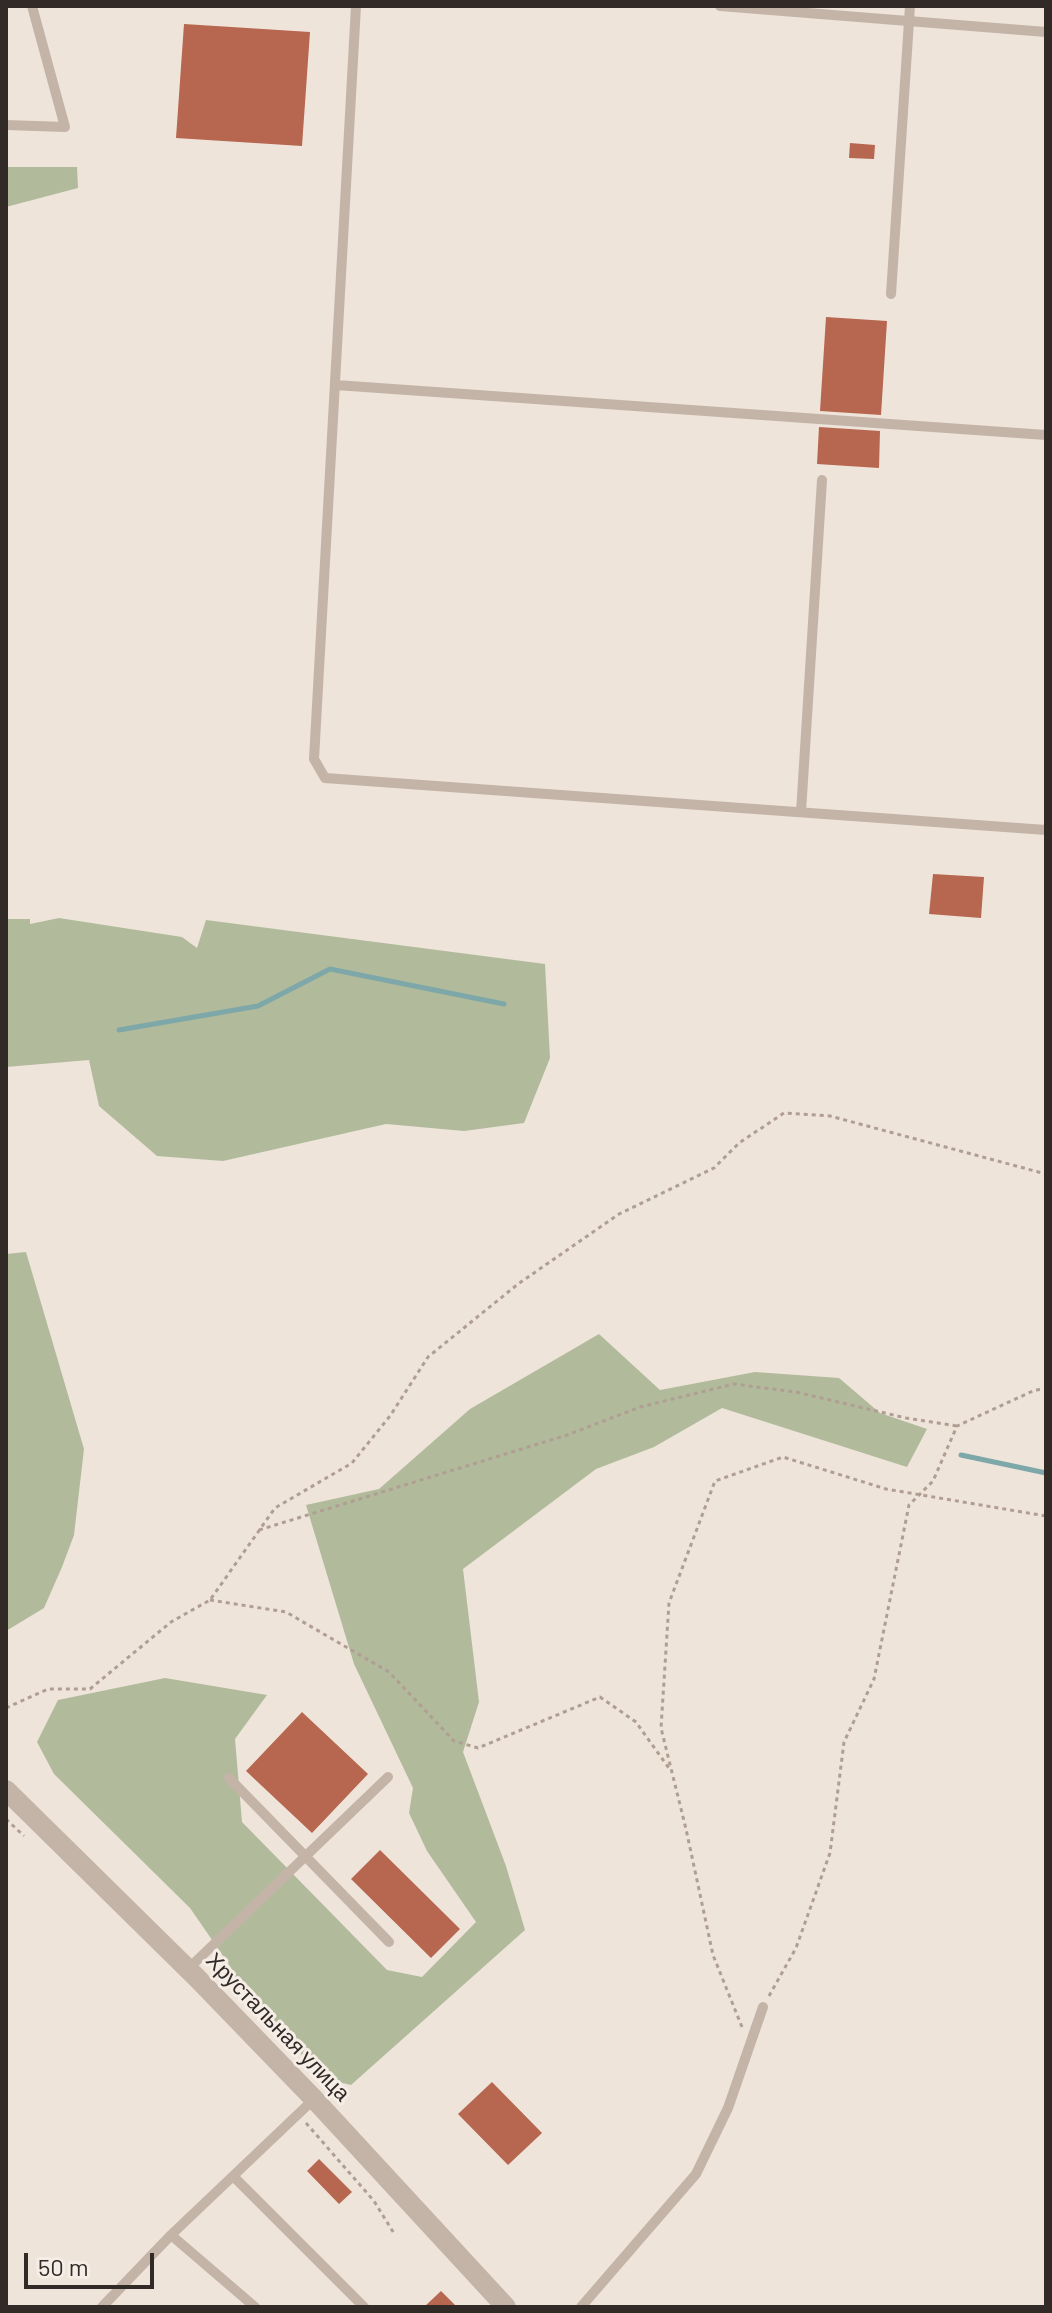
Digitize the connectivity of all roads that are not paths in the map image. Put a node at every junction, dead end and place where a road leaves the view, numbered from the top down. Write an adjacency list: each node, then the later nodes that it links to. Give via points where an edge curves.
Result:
1 (32, 6): 7 (lane, via 65,127)
2 (356, 6): 9 (lane)
3 (720, 6): 5 (lane)
4 (910, 6): 5 (lane)
5 (910, 22): 6 (lane); 8 (lane)
6 (1046, 32)
7 (6, 125)
8 (891, 294)
9 (336, 385): 10 (lane); 12 (lane, via 314,759 325,778)
10 (1046, 435)
11 (822, 480): 12 (lane)
12 (801, 812): 13 (lane)
13 (1046, 830)
14 (388, 1777): 17 (lane)
15 (229, 1778): 17 (lane)
16 (6, 1790): 19 (street, Хрустальная улица)
17 (305, 1855): 18 (lane); 19 (lane)
18 (389, 1942)
19 (188, 1969): 21 (street, Хрустальная улица)
20 (763, 2007): 28 (lane, via 728,2108 696,2174)
21 (314, 2099): 22 (lane); 27 (street, Хрустальная улица)
22 (233, 2176): 23 (lane); 26 (lane)
23 (171, 2235): 24 (lane); 25 (lane)
24 (102, 2307)
25 (255, 2307)
26 (364, 2307)
27 (506, 2307)
28 (581, 2307)

